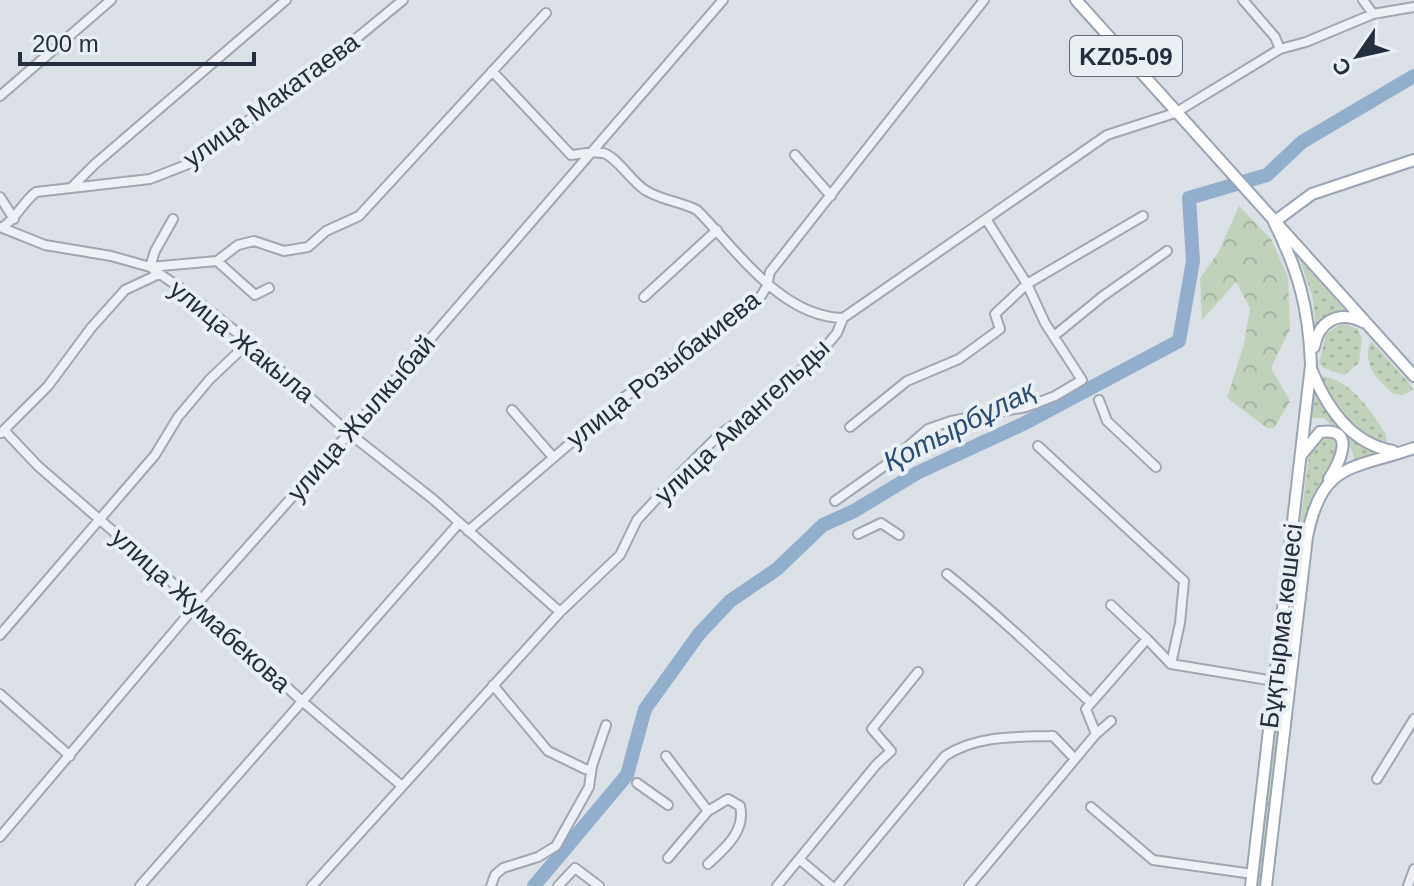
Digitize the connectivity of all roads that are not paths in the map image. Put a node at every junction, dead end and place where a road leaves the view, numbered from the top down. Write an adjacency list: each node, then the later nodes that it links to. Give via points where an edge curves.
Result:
1 (111, 0): 14 (street)
2 (286, 0): 21 (street)
3 (403, 0): 21 (street, улица Макатаева, via 191,163 150,179)
4 (723, 0): 16 (street, улица Жылкыбай)
5 (984, 0): 22 (street, улица Розыбакиева)
6 (1076, 0): 15 (main road, KZ05-09)
7 (1243, 0): 12 (street)
8 (1363, 0): 11 (street)
9 (1414, 7): 11 (street, улица Амангельды)
10 (546, 13): 13 (street)
11 (1373, 14): 12 (street, улица Амангельды)
12 (1280, 49): 15 (street, улица Амангельды)
13 (492, 71): 17 (street); 32 (street, via 359,216 326,231 308,247 284,251 254,241 238,245)
14 (0, 96)
15 (1175, 113): 27 (street, улица Амангельды, via 1107,135); 28 (main road, KZ05-09)
16 (592, 153): 17 (street); 20 (street, улица Жылкыбай); 30 (street, via 609,156 643,189 665,201 697,210)
17 (571, 155): 20 (street)
18 (795, 155): 22 (street)
19 (1414, 160): 28 (main road, via 1312,194)
20 (574, 174): 49 (street, улица Жылкыбай)
21 (72, 187): 25 (street, улица Макатаева, via 36,192)
22 (831, 196): 36 (street, улица Розыбакиева, via 770,272)
23 (0, 197): 25 (street)
24 (1143, 216): 35 (street)
25 (14, 219): 29 (street, улица Макатаева)
26 (173, 219): 33 (street)
27 (986, 219): 35 (street); 39 (street, улица Амангельды)
28 (1274, 222): 40 (main road, KZ05-09); 43 (main road, KZ05-09, via 1305,297)
29 (2, 227): 33 (street, улица Жакыла, via 45,245)
30 (717, 230): 36 (street); 38 (street)
31 (1167, 251): 41 (street)
32 (217, 261): 33 (street); 37 (street, via 255,295)
33 (150, 267): 34 (street, улица Жакыла)
34 (159, 274): 42 (street, улица Жакыла); 48 (street, via 125,290 48,386)
35 (1027, 284): 41 (street); 47 (street, via 995,314 1000,329 994,335 959,359 907,381)
36 (767, 286): 39 (street, via 827,318); 54 (street, улица Розыбакиева, via 745,310 623,398)
37 (269, 288)
38 (644, 297)
39 (843, 318): 66 (street, улица Амангельды, via 827,345 771,399 719,435 672,482 637,520 620,555)
40 (1366, 323): 43 (main road, via 1343,316 1325,323); 44 (main road, KZ05-09)
41 (1054, 336): 57 (street, via 1082,380 1026,407 928,429)
42 (249, 342): 49 (street, улица Жакыла); 58 (street, via 178,417 155,455)
43 (1311, 365): 52 (main road, KZ05-09, via 1328,403 1347,427 1372,446); 53 (main road, Бұқтырма көшесі)
44 (1414, 376)
45 (1099, 400): 55 (street, via 1107,421)
46 (512, 410): 54 (street)
47 (850, 427)
48 (2, 432): 58 (street, улица Жумабекова)
49 (349, 433): 59 (street, улица Жакыла); 64 (street, улица Жылкыбай)
50 (1038, 446): 69 (street, via 1184,581)
51 (1414, 449): 52 (main road, KZ05-09)
52 (1399, 452): 56 (main road, Бұқтырма көшесі, via 1360,463)
53 (1302, 454): 56 (main road, via 1324,431 1343,443 1339,464); 71 (main road, Бұқтырма көшесі)
54 (553, 457): 60 (street, улица Розыбакиева)
55 (1156, 467)
56 (1322, 491): 105 (main road, Бұқтырма көшесі, via 1307,537)
57 (835, 501)
58 (101, 520): 64 (street, улица Жумабекова); 67 (street)
59 (459, 523): 60 (street, улица Жакыла); 74 (street)
60 (468, 531): 66 (street, улица Жакыла)
61 (858, 534): 62 (street, via 881,523)
62 (899, 535)
63 (947, 574): 75 (street)
64 (197, 604): 74 (street, улица Жумабекова); 80 (street, улица Жылкыбай)
65 (1111, 605): 68 (street)
66 (560, 612): 72 (street, улица Амангельды)
67 (0, 635)
68 (1147, 639): 69 (street); 75 (street)
69 (1171, 664): 71 (street)
70 (918, 672): 92 (street, via 872,729 891,751)
71 (1274, 681): 95 (main road, Бұқтырма көшесі)
72 (493, 685): 83 (street, via 548,751); 86 (street, улица Амангельды)
73 (0, 694): 80 (street)
74 (303, 702): 86 (street, улица Жумабекова); 96 (street)
75 (1091, 703): 79 (street, via 1086,709)
76 (1414, 719): 84 (street)
77 (1111, 721): 79 (street)
78 (606, 725): 83 (street)
79 (1096, 734): 82 (street)
80 (70, 756): 90 (street, улица Жылкыбай)
81 (666, 756): 89 (street)
82 (1075, 759): 102 (street, via 1053,736 961,746 945,756); 103 (street)
83 (591, 770): 98 (street, via 589,787 556,846 503,868)
84 (1377, 779)
85 (637, 783): 87 (street)
86 (402, 786): 97 (street, улица Амангельды)
87 (668, 805)
88 (1091, 807): 95 (street, via 1153,860)
89 (708, 811): 91 (street); 93 (street, via 728,799 740,806 743,817 737,833)
90 (0, 837)
91 (668, 858)
92 (799, 859): 101 (street); 102 (street)
93 (708, 864)
94 (1414, 869): 106 (street)
95 (1253, 874): 104 (main road, Бұқтырма көшесі)
96 (140, 886)
97 (312, 886)
98 (491, 886)
99 (558, 886): 100 (street, via 575,868)
100 (599, 886)
101 (777, 886)
102 (834, 886)
103 (969, 886)
104 (1251, 886)
105 (1266, 886)
106 (1408, 886)

